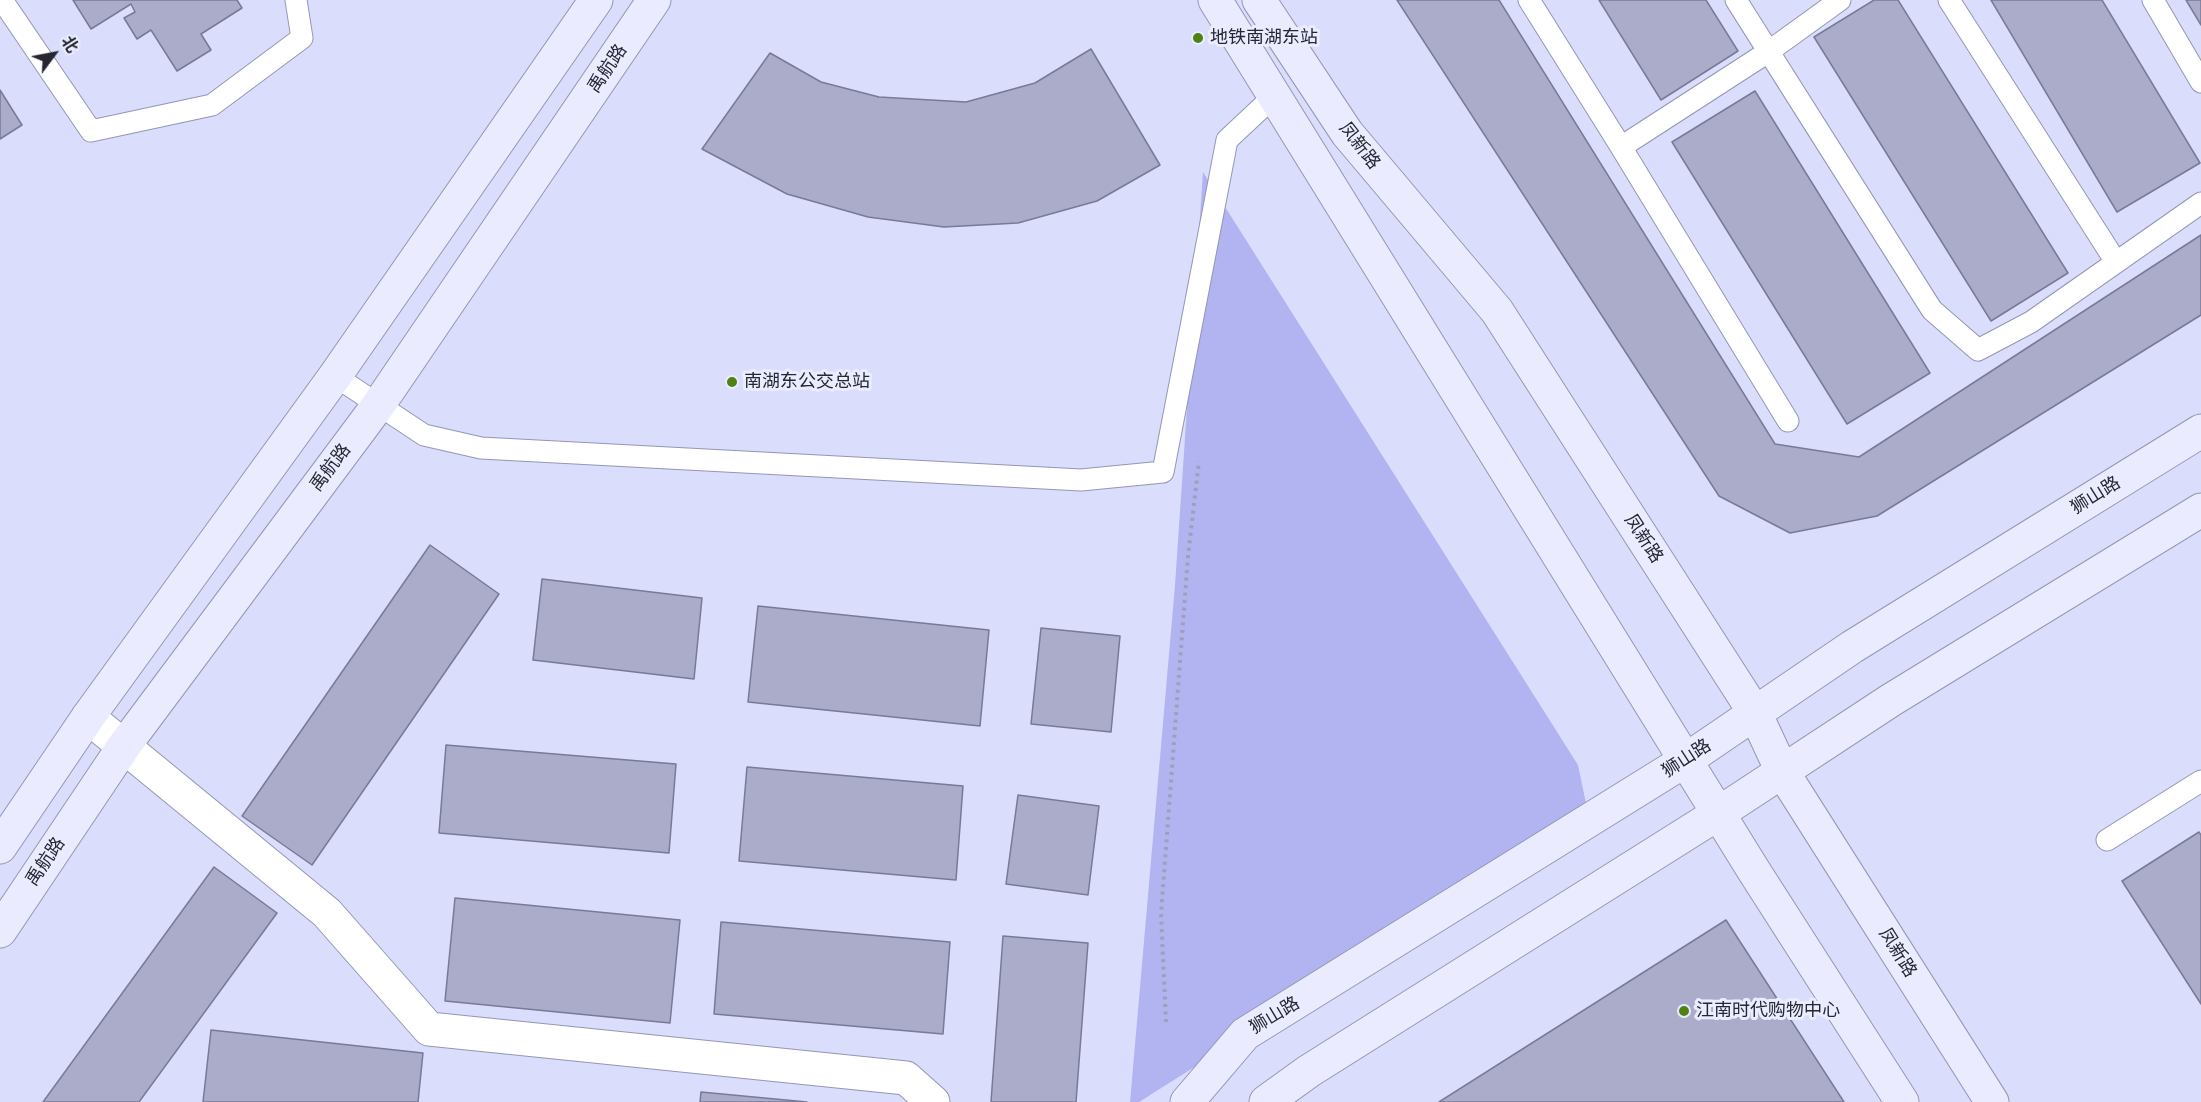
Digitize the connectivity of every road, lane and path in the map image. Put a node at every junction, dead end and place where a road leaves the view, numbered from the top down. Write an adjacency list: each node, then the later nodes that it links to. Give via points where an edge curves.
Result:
1 (2, 0): 2 (lane, via 91,131 212,105 302,38)
2 (296, 0)
3 (596, 0): 18 (main road)
4 (654, 0): 19 (main road, 禹航路)
5 (1215, 0): 14 (main road)
6 (1259, 0): 24 (main road, 凤新路, via 1347,133 1497,311)
7 (1529, 0): 15 (lane)
8 (1736, 0): 12 (lane)
9 (1840, 0): 12 (lane)
10 (1949, 0): 17 (lane)
11 (2153, 0): 13 (lane)
12 (1768, 52): 15 (lane); 17 (lane, via 1932,310 1978,350 2031,322)
13 (2201, 82)
14 (1273, 97): 19 (lane, via 1227,140 1163,472 1081,480 481,448 424,435); 27 (main road)
15 (1621, 147): 20 (lane)
16 (2201, 203): 17 (lane)
17 (2116, 262)
18 (335, 376): 19 (lane); 25 (main road)
19 (379, 404): 26 (main road, 禹航路)
20 (1788, 421)
21 (2201, 431): 24 (main road, 狮山路, via 1852,647)
22 (2201, 510): 28 (main road, via 1891,699)
23 (1188, 556): 34 (path, via 1161,914)
24 (1755, 713): 27 (main road, 狮山路); 28 (main road, 凤新路)
25 (88, 717): 26 (street); 32 (main road)
26 (124, 746): 33 (main road, 禹航路); 35 (street, via 327,913 429,1029 906,1078)
27 (1686, 760): 30 (main road); 36 (main road, 狮山路, via 1245,1034)
28 (1782, 771): 30 (main road); 39 (main road, 凤新路)
29 (2201, 781): 31 (lane)
30 (1719, 813): 37 (main road, via 1309,1071); 38 (main road)
31 (2107, 840)
32 (0, 847)
33 (0, 930)
34 (1166, 1022)
35 (933, 1102)
36 (1187, 1102)
37 (1266, 1102)
38 (1902, 1102)
39 (1992, 1102)

